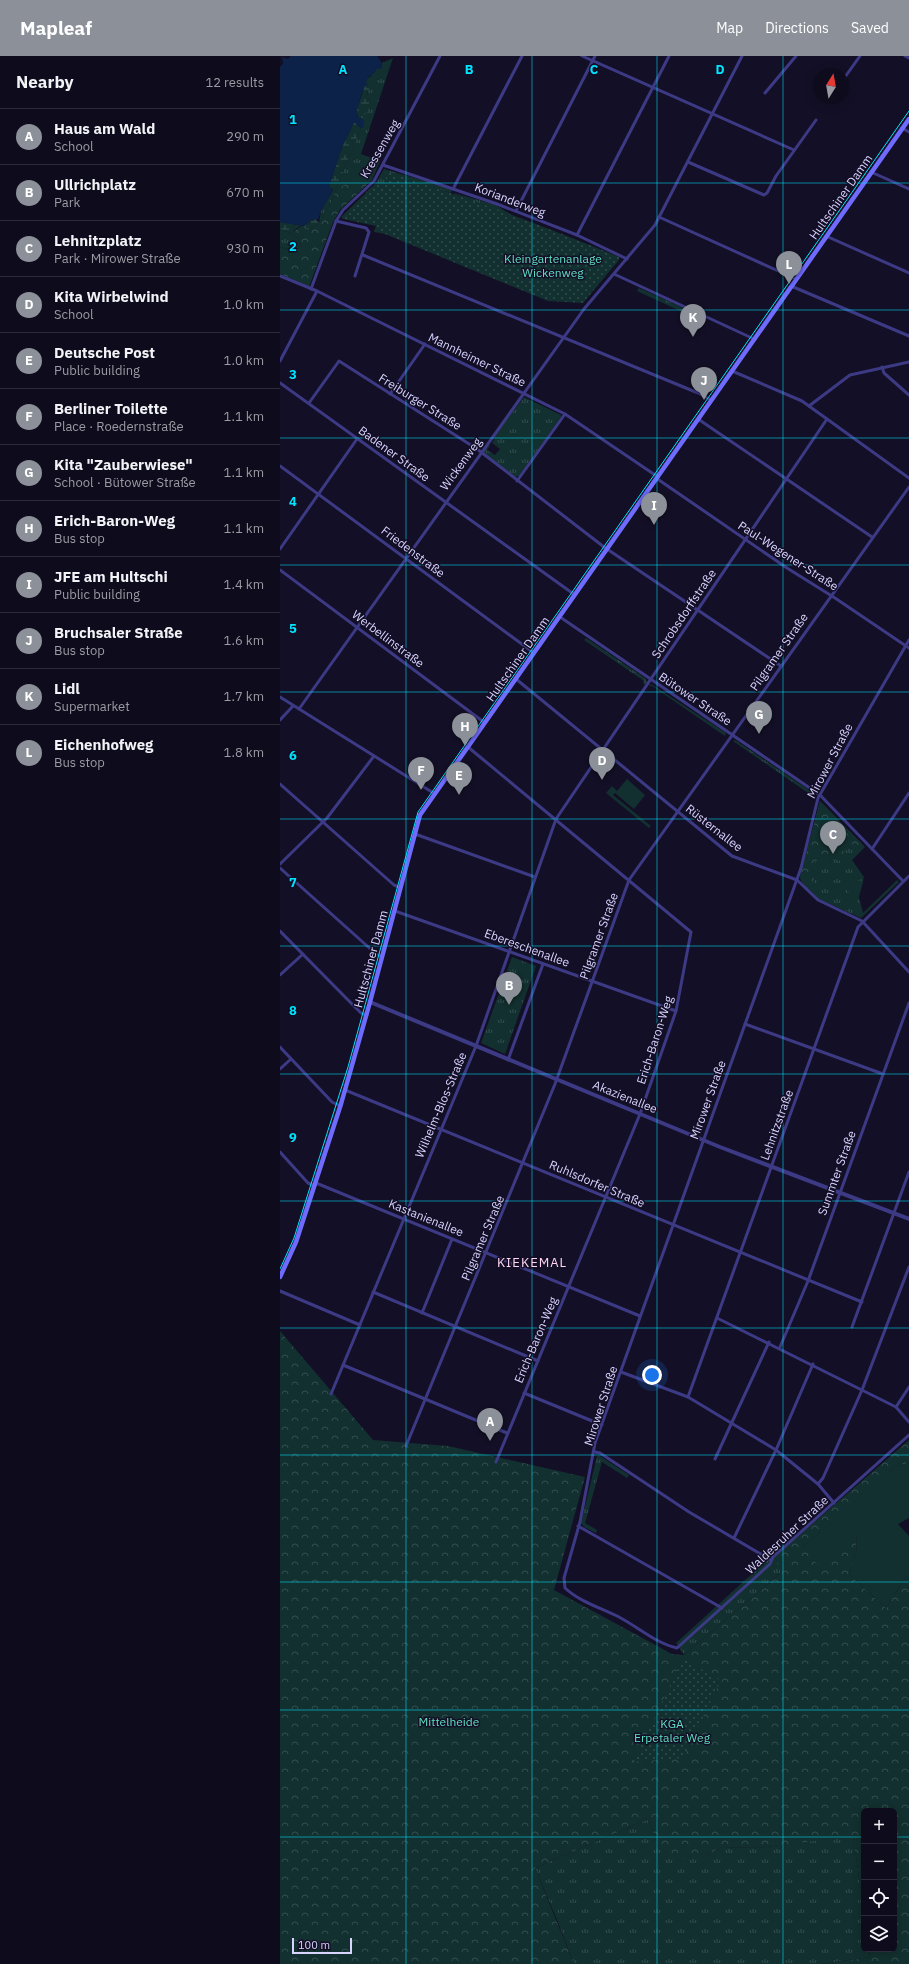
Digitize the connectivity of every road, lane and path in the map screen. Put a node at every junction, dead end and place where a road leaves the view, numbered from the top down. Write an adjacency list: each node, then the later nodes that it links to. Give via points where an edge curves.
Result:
1 (440, 56): 22 (street, Kressenweg)
2 (522, 56): 24 (street)
3 (582, 56): 11 (street)
4 (595, 56): 11 (street)
5 (669, 56): 13 (street)
6 (742, 56): 15 (street, Wickenweg)
7 (796, 56): 14 (street)
8 (860, 56): 12 (street)
9 (905, 56): 10 (street)
10 (909, 58)
11 (592, 61): 13 (street); 26 (street)
12 (849, 72)
13 (653, 88): 15 (street); 29 (street)
14 (765, 93)
15 (712, 114): 20 (street); 21 (street, Wickenweg)
16 (909, 119): 18 (main road, Hultschiner Damm)
17 (816, 120): 20 (street)
18 (902, 128): 19 (street); 23 (main road, Hultschiner Damm)
19 (909, 132)
20 (794, 150): 21 (street, via 764,195)
21 (688, 162): 27 (street, Wickenweg)
22 (383, 165): 24 (street, Korianderweg); 28 (street, Kressenweg, via 374,181 343,210)
23 (871, 172): 25 (street); 30 (main road, Hultschiner Damm)
24 (453, 189): 26 (street, Korianderweg)
25 (909, 189)
26 (516, 211): 29 (street, Korianderweg)
27 (659, 217): 32 (street, Wickenweg); 37 (street)
28 (336, 221): 31 (street, via 366,228 368,235); 39 (street, Kressenweg)
29 (577, 235): 32 (street, Korianderweg)
30 (826, 236): 33 (street); 37 (main road, Hultschiner Damm)
31 (363, 255): 36 (street); 42 (street)
32 (627, 259): 34 (street, Wickenweg)
33 (909, 273)
34 (614, 274): 42 (street, Wickenweg, via 590,301); 43 (street)
35 (280, 276): 39 (street, Mannheimer Straße)
36 (355, 276)
37 (796, 279): 38 (main road, Hultschiner Damm)
38 (791, 286): 41 (street); 43 (main road, Hultschiner Damm)
39 (311, 289): 40 (street, Mannheimer Straße)
40 (318, 291): 44 (street, Mannheimer Straße); 45 (street)
41 (909, 336)
42 (564, 338): 50 (street, Wickenweg); 53 (street, via 693,390)
43 (754, 339): 48 (main road, Hultschiner Damm)
44 (425, 344): 50 (street, Mannheimer Straße); 51 (street)
45 (280, 361)
46 (909, 362): 47 (street)
47 (882, 367): 52 (street, via 884,373); 55 (street, via 850,375)
48 (732, 371): 53 (main road, Hultschiner Damm); 55 (street)
49 (280, 383): 54 (street, Badener Straße)
50 (524, 393): 56 (street, Mannheimer Straße); 60 (street, Wickenweg)
51 (390, 394): 54 (street, Freiburger Straße, via 339,361); 60 (street, Freiburger Straße)
52 (909, 395)
53 (711, 400): 58 (main road, Hultschiner Damm)
54 (309, 404): 59 (street, Badener Straße)
55 (809, 406): 57 (street)
56 (564, 414): 62 (street, Mannheimer Straße); 65 (street)
57 (827, 419): 63 (street); 64 (street, Schrobsdorffstraße)
58 (698, 420): 62 (main road, Hultschiner Damm); 64 (street)
59 (358, 439): 67 (street); 68 (street, Badener Straße)
60 (480, 452): 65 (street, Freiburger Straße); 68 (street, Wickenweg)
61 (280, 466): 67 (street, Friedenstraße)
62 (657, 478): 70 (street, Paul-Wegener-Straße); 72 (main road, Hultschiner Damm)
63 (909, 478)
64 (786, 480): 69 (street); 70 (street, Schrobsdorffstraße)
65 (517, 481): 72 (street, Freiburger Straße)
66 (909, 487): 69 (street, Pilgramer Straße)
67 (318, 494): 71 (street); 73 (street, Friedenstraße)
68 (445, 502): 73 (street, Wickenweg); 75 (street, Badener Straße)
69 (872, 537): 76 (street, Pilgramer Straße)
70 (746, 540): 76 (street, Paul-Wegener-Straße); 77 (street, Schrobsdorffstraße)
71 (280, 549)
72 (607, 549): 75 (main road, Hultschiner Damm); 77 (street, Freiburger Straße)
73 (406, 557): 79 (street, Wickenweg); 83 (street, Friedenstraße)
74 (280, 570): 79 (street, Werbellinstraße)
75 (575, 595): 78 (main road, Hultschiner Damm)
76 (830, 596): 81 (street, Paul-Wegener-Straße); 84 (street, Pilgramer Straße)
77 (698, 610): 84 (street, Freiburger Straße); 86 (street, Schrobsdorffstraße)
78 (560, 617): 83 (main road, Hultschiner Damm); 86 (street, Bütower Straße)
79 (357, 627): 89 (street, Wickenweg); 91 (street, Werbellinstraße)
80 (909, 640): 81 (street, Mirower Straße)
81 (905, 644): 82 (street, Paul-Wegener-Straße); 99 (street, Mirower Straße)
82 (909, 648)
83 (534, 653): 85 (main road, Hultschiner Damm)
84 (781, 666): 92 (street, Pilgramer Straße)
85 (516, 679): 91 (main road, Hultschiner Damm); 94 (street, Rüsternallee)
86 (651, 680): 92 (street, Bütower Straße); 94 (street, Schrobsdorffstraße)
87 (280, 697): 88 (street)
88 (293, 706): 89 (street); 90 (street)
89 (299, 709): 95 (street)
90 (280, 720)
91 (485, 723): 93 (main road, Hultschiner Damm)
92 (732, 735): 99 (street, Bütower Straße); 100 (street, Pilgramer Straße)
93 (468, 747): 98 (main road, Hultschiner Damm); 101 (street, Erich-Baron-Weg)
94 (603, 750): 100 (street, Rüsternallee); 101 (street, Schrobsdorffstraße)
95 (374, 756): 98 (street); 102 (street)
96 (280, 784): 102 (street)
97 (909, 793): 104 (street)
98 (435, 794): 103 (main road, Hultschiner Damm, via 420,815)
99 (820, 795): 104 (street, Bütower Straße); 110 (street, Mirower Straße)
100 (678, 811): 109 (street, Pilgramer Straße); 110 (street, Rüsternallee, via 732,856)
101 (556, 819): 108 (street, Wilhelm-Blos-Straße); 109 (street, Erich-Baron-Weg)
102 (323, 823): 105 (street); 112 (street, via 395,886)
103 (415, 834): 108 (street); 112 (main road, Hultschiner Damm)
104 (872, 848): 111 (street, Bütower Straße)
105 (280, 864)
106 (280, 868): 118 (street, via 375,954)
107 (909, 876): 111 (street, Lehnitzstraße)
108 (535, 877): 116 (street, Wilhelm-Blos-Straße)
109 (629, 880): 122 (street, Pilgramer Straße); 125 (street, Erich-Baron-Weg, via 691,932)
110 (796, 880): 114 (street, Rüsternallee, via 818,900); 127 (street, Mirower Straße)
111 (903, 881): 114 (street, Lehnitzstraße)
112 (401, 888): 113 (main road, Hultschiner Damm)
113 (395, 911): 116 (street, Ebereschenallee); 118 (main road, Hultschiner Damm)
114 (862, 921): 120 (street, Rüsternallee); 130 (street, Lehnitzstraße)
115 (280, 931): 117 (street)
116 (509, 951): 119 (street, Ebereschenallee); 128 (street, Wilhelm-Blos-Straße)
117 (303, 954): 121 (street); 126 (street, via 360,1012)
118 (383, 957): 123 (main road, Hultschiner Damm)
119 (543, 964): 122 (street, Ebereschenallee); 132 (street)
120 (909, 972)
121 (280, 974)
122 (593, 981): 125 (street, Ebereschenallee); 135 (street, Pilgramer Straße)
123 (370, 1002): 126 (main road, Hultschiner Damm); 128 (street, Akazienallee)
124 (909, 1003): 134 (street, Summter Straße)
125 (676, 1012): 138 (street, Erich-Baron-Weg)
126 (367, 1015): 136 (main road, Hultschiner Damm)
127 (745, 1024): 130 (street); 140 (street, Mirower Straße)
128 (476, 1046): 132 (street, Akazienallee); 139 (street, Wilhelm-Blos-Straße)
129 (280, 1047): 131 (street)
130 (814, 1049): 134 (street); 143 (street, Lehnitzstraße)
131 (291, 1059): 133 (street); 137 (street, via 332,1102)
132 (508, 1060): 135 (street, Akazienallee)
133 (280, 1069)
134 (883, 1074): 146 (street, Summter Straße)
135 (557, 1080): 138 (street, Akazienallee); 142 (street, Pilgramer Straße)
136 (345, 1090): 137 (main road, Hultschiner Damm); 139 (street, Ruhlsdorfer Straße)
137 (340, 1106): 145 (main road, Hultschiner Damm)
138 (640, 1114): 140 (street, Akazienallee); 147 (street, Erich-Baron-Weg)
139 (441, 1129): 142 (street, Ruhlsdorfer Straße); 149 (street, Wilhelm-Blos-Straße)
140 (704, 1140): 143 (street, Akazienallee); 151 (street, Mirower Straße)
141 (280, 1152): 145 (street, Kastanienallee, via 308,1183)
142 (524, 1163): 147 (street, Ruhlsdorfer Straße); 153 (street, Pilgramer Straße)
143 (771, 1167): 146 (street, Akazienallee); 154 (street, Lehnitzstraße)
144 (909, 1172): 148 (street)
145 (315, 1184): 149 (street, Kastanienallee); 156 (main road, Hultschiner Damm)
146 (840, 1193): 148 (street, Akazienallee); 161 (street, Summter Straße)
147 (605, 1197): 151 (street, Ruhlsdorfer Straße); 162 (street, Erich-Baron-Weg)
148 (894, 1213): 150 (street, Akazienallee); 165 (street)
149 (404, 1219): 152 (street, Kastanienallee); 164 (street, Wilhelm-Blos-Straße)
150 (909, 1219)
151 (673, 1225): 154 (street, Ruhlsdorfer Straße); 167 (street, Mirower Straße)
152 (452, 1239): 153 (street, Kastanienallee); 166 (street)
153 (487, 1253): 162 (street, Kastanienallee); 170 (street, Pilgramer Straße)
154 (740, 1253): 161 (street, Ruhlsdorfer Straße); 168 (street, Lehnitzstraße)
155 (280, 1264): 156 (street)
156 (285, 1267): 159 (main road, Hultschiner Damm)
157 (909, 1267): 160 (street)
158 (909, 1275): 160 (street)
159 (280, 1277)
160 (906, 1278): 179 (street)
161 (808, 1281): 165 (street, Ruhlsdorfer Straße); 173 (street, Summter Straße)
162 (568, 1287): 167 (street, Kastanienallee); 174 (street, Erich-Baron-Weg)
163 (280, 1291): 169 (street)
164 (373, 1292): 166 (street); 169 (street, Wilhelm-Blos-Straße)
165 (862, 1302): 171 (street)
166 (422, 1313): 170 (street)
167 (640, 1316): 177 (street, Mirower Straße)
168 (717, 1318): 172 (street); 182 (street, Lehnitzstraße)
169 (360, 1325): 176 (street, Wilhelm-Blos-Straße)
170 (456, 1327): 174 (street); 183 (street, Pilgramer Straße)
171 (852, 1327)
172 (769, 1342): 173 (street); 186 (street)
173 (780, 1347): 175 (street)
174 (538, 1361): 180 (street, Erich-Baron-Weg)
175 (813, 1364): 179 (street); 191 (street)
176 (343, 1365): 181 (street, Wilhelm-Blos-Straße); 183 (street)
177 (621, 1372): 182 (street); 187 (street, Mirower Straße)
178 (909, 1387): 184 (street)
179 (862, 1390): 184 (street); 195 (street)
180 (524, 1393): 187 (street); 188 (street, Erich-Baron-Weg)
181 (331, 1394)
182 (688, 1397): 186 (street)
183 (425, 1399): 188 (street); 190 (street, Pilgramer Straße)
184 (896, 1407): 185 (street)
185 (909, 1422)
186 (732, 1424): 191 (street); 193 (street)
187 (602, 1425): 192 (street, Mirower Straße)
188 (507, 1433): 194 (street, Erich-Baron-Weg)
189 (909, 1435): 196 (street, Waldesruher Straße)
190 (406, 1446)
191 (776, 1450): 195 (street); 198 (street)
192 (594, 1452): 197 (street, Mirower Straße); 198 (street, via 600,1453)
193 (715, 1459)
194 (496, 1462)
195 (818, 1484): 196 (street)
196 (834, 1503): 199 (street, Waldesruher Straße)
197 (578, 1526): 200 (street); 201 (street, Mirower Straße, via 563,1584 587,1603 622,1619 659,1642)
198 (734, 1538): 199 (street)
199 (771, 1560): 200 (street, Waldesruher Straße, via 770,1564)
200 (722, 1608): 201 (street, Waldesruher Straße)
201 (677, 1648)

